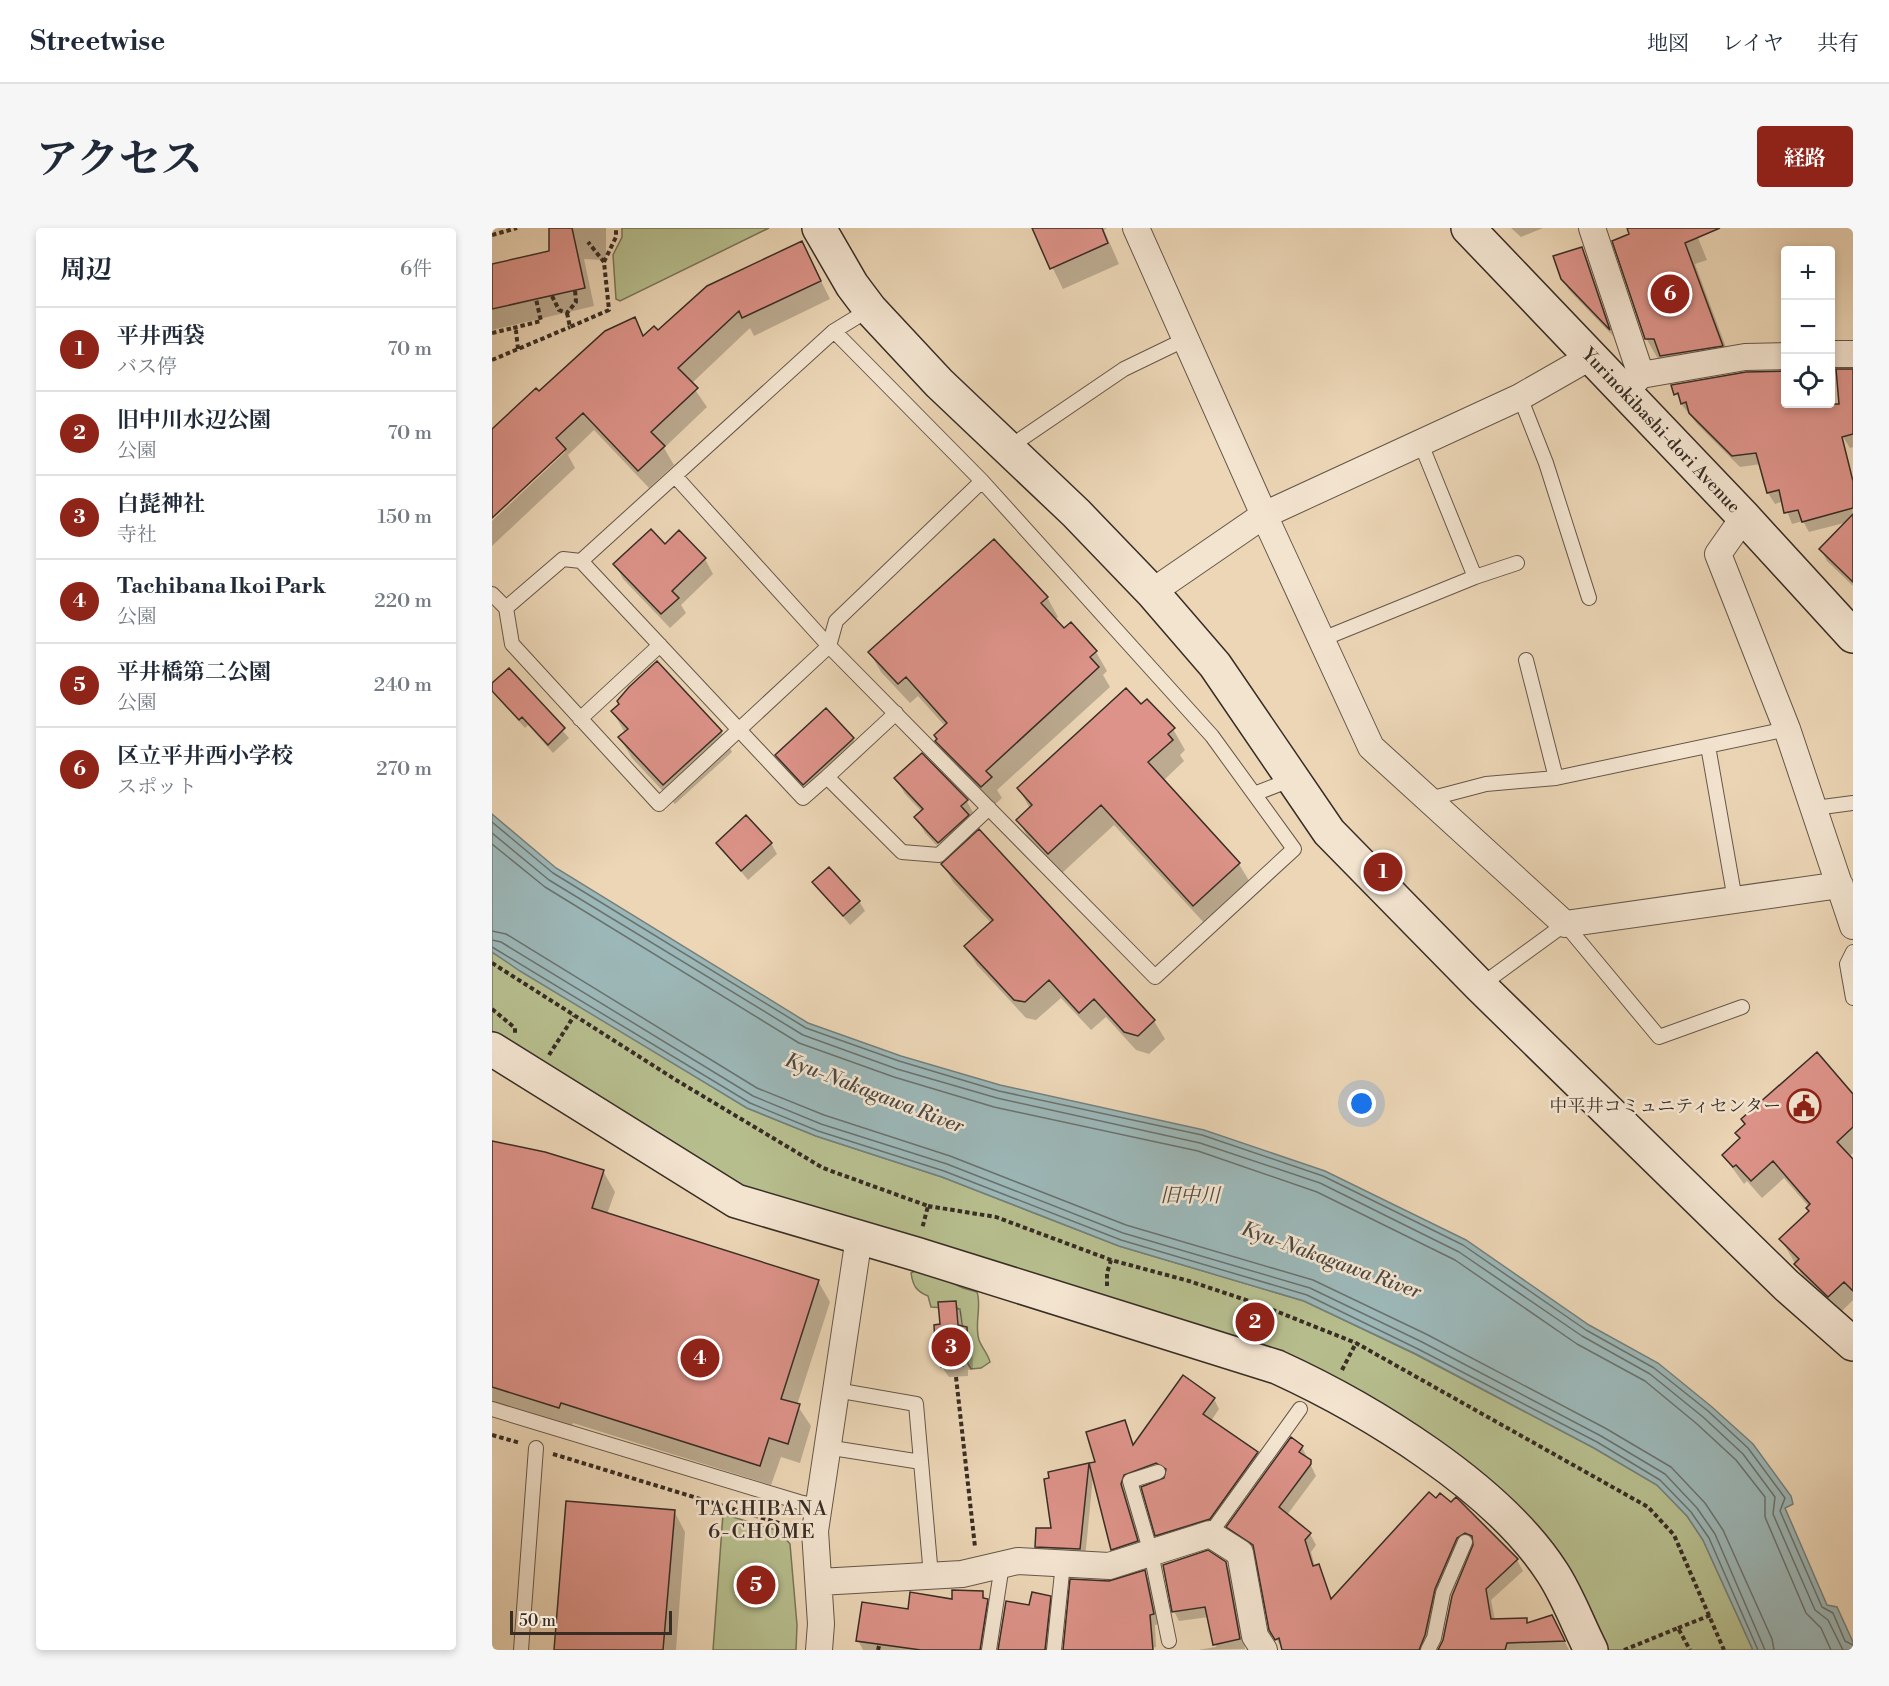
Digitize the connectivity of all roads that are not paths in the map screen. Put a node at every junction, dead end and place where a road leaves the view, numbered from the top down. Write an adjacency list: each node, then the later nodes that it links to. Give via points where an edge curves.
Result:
1 (819, 228): 5 (street)
2 (1136, 228): 7 (street)
3 (1468, 228): 11 (street, Yurinokibashi-dori Avenue)
4 (1592, 228): 12 (street)
5 (870, 309): 6 (lane); 15 (street, via 939,383)
6 (834, 331): 16 (lane); 17 (lane)
7 (1186, 339): 15 (lane, via 1124,369); 18 (street)
8 (1835, 354): 9 (street)
9 (1853, 354)
10 (1781, 356): 12 (street, via 1745,357)
11 (1590, 357): 12 (street, Yurinokibashi-dori Avenue); 13 (street)
12 (1633, 383): 19 (street, Yurinokibashi-dori Avenue)
13 (1520, 397): 14 (street); 25 (lane, via 1546,463)
14 (1421, 444): 18 (street); 22 (lane)
15 (1008, 448): 23 (street)
16 (675, 476): 20 (lane); 30 (lane)
17 (982, 481): 30 (lane, via 836,621); 40 (lane, via 1212,736)
18 (1264, 515): 23 (street); 28 (street)
19 (1744, 517): 27 (street, Yurinokibashi-dori Avenue); 35 (street, via 1718,554)
20 (581, 561): 26 (lane, via 562,559); 29 (lane)
21 (1517, 563): 22 (lane)
22 (1475, 577): 28 (lane)
23 (1152, 592): 39 (street, via 1215,665)
24 (492, 594): 26 (lane)
25 (1588, 598)
26 (506, 609): 33 (lane, via 512,645)
27 (1853, 636)
28 (1320, 640): 41 (street, via 1371,747)
29 (660, 645): 33 (lane); 34 (lane)
30 (829, 646): 32 (lane); 34 (lane)
31 (1526, 660): 38 (lane)
32 (896, 713): 37 (lane); 43 (lane)
33 (580, 719): 34 (lane, via 659,804)
34 (739, 729): 37 (lane, via 803,798)
35 (1787, 729): 36 (lane); 44 (street)
36 (1708, 746): 38 (lane); 46 (lane)
37 (827, 777): 43 (lane, via 902,852 939,855)
38 (1557, 778): 41 (lane, via 1486,784)
39 (1293, 779): 40 (lane); 50 (street, via 1329,832)
40 (1254, 794): 43 (lane, via 1294,849 1155,977)
41 (1429, 799): 47 (street)
42 (1853, 803): 44 (lane)
43 (989, 808)
44 (1815, 808): 45 (street)
45 (1840, 885): 46 (street); 48 (street)
46 (1735, 900): 47 (street)
47 (1565, 924): 50 (lane); 52 (lane, via 1659,1037)
48 (1853, 926)
49 (1853, 952): 51 (lane, via 1847,964)
50 (1480, 986): 55 (street, via 1786,1285)
51 (1853, 998)
52 (1742, 1007)
53 (492, 1049): 54 (street, via 736,1201)
54 (859, 1237): 56 (street); 78 (street, via 1277,1367 1316,1385 1411,1441 1525,1536 1553,1573)
55 (1853, 1344)
56 (836, 1390): 59 (street); 61 (lane, via 916,1404)
57 (492, 1409): 63 (lane)
58 (1300, 1409): 64 (lane)
59 (826, 1447): 61 (lane); 63 (street)
60 (536, 1448): 72 (lane)
61 (921, 1462): 69 (lane)
62 (1158, 1472): 66 (lane, via 1130,1481)
63 (818, 1506): 70 (street, via 815,1531)
64 (1210, 1534): 66 (street); 76 (street, via 1240,1553 1255,1636)
65 (1465, 1542): 77 (lane, via 1443,1593)
66 (1151, 1553): 67 (street, via 1109,1566); 71 (lane)
67 (1063, 1563): 68 (street, via 1018,1561); 75 (lane)
68 (1002, 1565): 69 (street); 74 (lane)
69 (931, 1576): 70 (street)
70 (819, 1582): 73 (street)
71 (1169, 1641)
72 (521, 1650)
73 (819, 1650)
74 (989, 1650)
75 (1054, 1650)
76 (1263, 1650)
77 (1428, 1650)
78 (1591, 1650)

